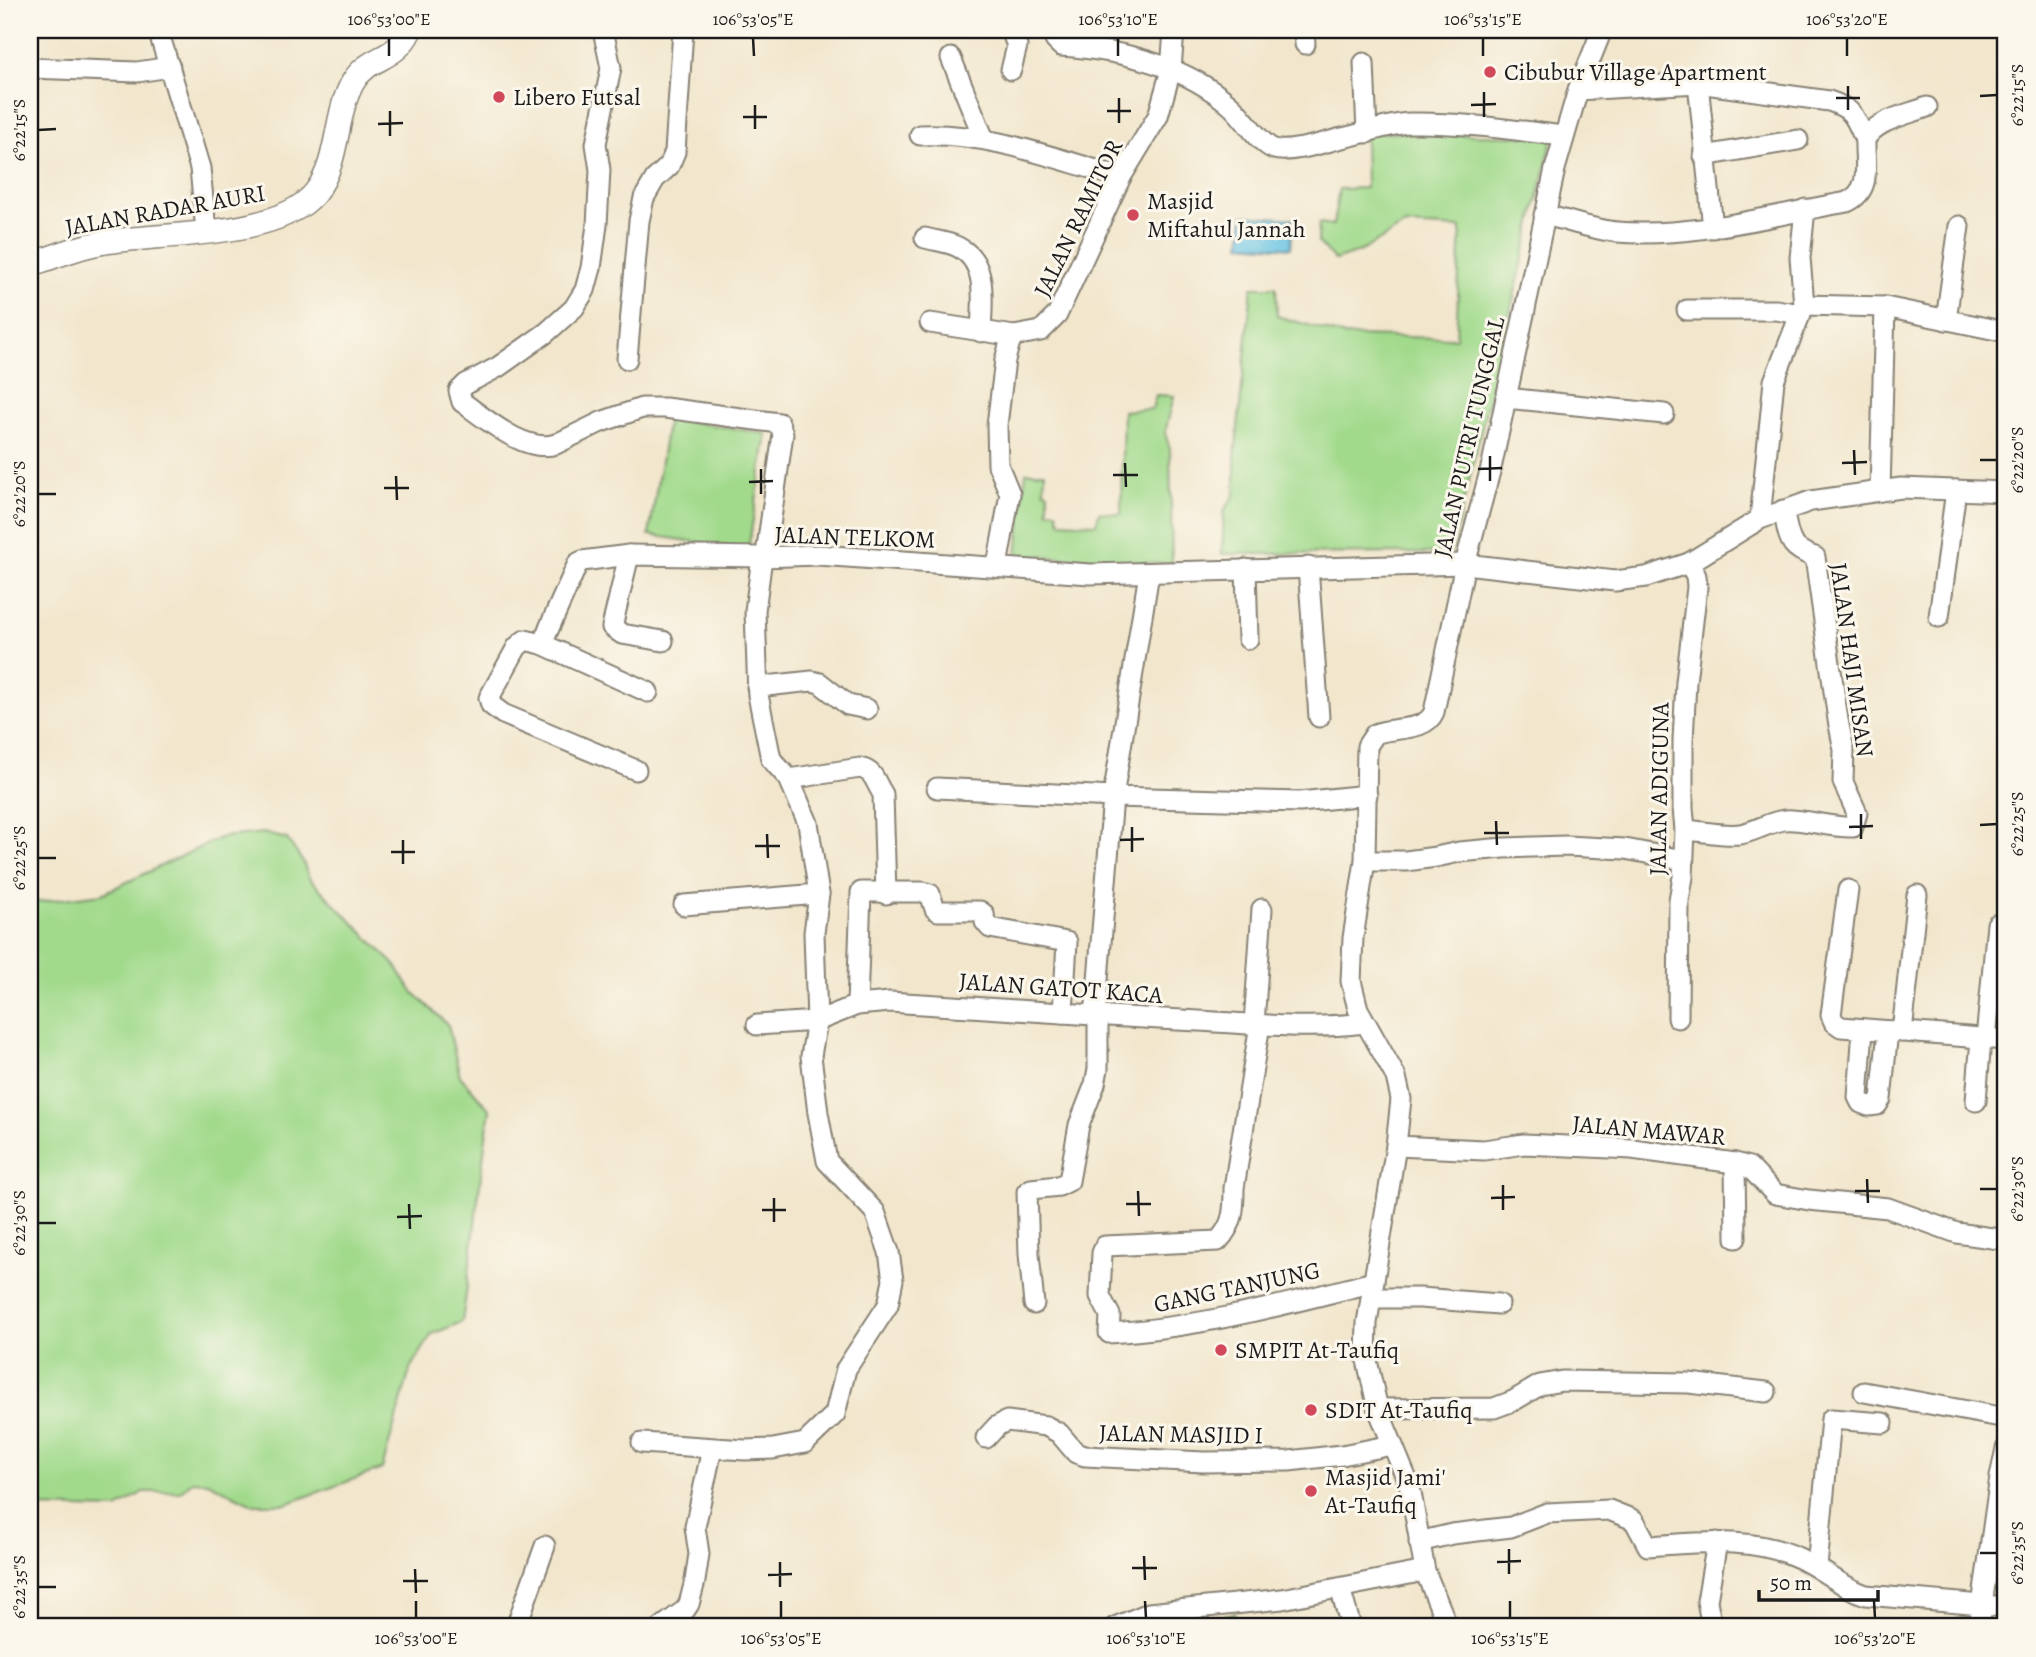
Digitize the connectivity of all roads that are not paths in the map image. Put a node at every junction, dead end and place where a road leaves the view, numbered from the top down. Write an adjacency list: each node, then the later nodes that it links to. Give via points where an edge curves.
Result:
1 (158, 30): 11 (street)
2 (410, 30): 30 (main road, JALAN RADAR AURI, via 397,51 366,66 353,83 321,186 313,195 272,219)
3 (603, 30): 50 (street, via 611,68 596,144 600,170 597,225 585,290 562,319 498,367 466,384 459,398 520,440 542,446 642,408 779,423 783,434)
4 (684, 30): 41 (street, via 675,152 644,198)
5 (1011, 30): 13 (street, via 1017,46)
6 (1052, 30): 14 (street, via 1061,46 1127,55)
7 (1174, 30): 14 (street, JALAN RAMITOR)
8 (1602, 30): 16 (street, JALAN PUTRI TUNGGAL)
9 (951, 58): 21 (street)
10 (1364, 63): 18 (street)
11 (170, 67): 12 (street, via 137,72); 30 (street, via 200,168)
12 (30, 68)
13 (1011, 70)
14 (1171, 70): 18 (street, via 1214,92 1276,149); 25 (street, JALAN RAMITOR, via 1158,116)
15 (1698, 83): 16 (street); 23 (street, via 1845,106); 24 (street)
16 (1578, 90): 20 (street, JALAN PUTRI TUNGGAL)
17 (1927, 107): 23 (street, via 1878,125)
18 (1367, 133): 20 (street, via 1409,123)
19 (920, 135): 21 (street)
20 (1564, 136): 27 (street, JALAN PUTRI TUNGGAL)
21 (984, 139): 25 (street)
22 (1798, 140): 24 (street)
23 (1865, 140): 26 (street, via 1866,178 1859,194 1847,202)
24 (1704, 156): 29 (street)
25 (1121, 177): 40 (street, JALAN RAMITOR, via 1057,314 1041,331)
26 (1804, 209): 29 (street); 34 (street)
27 (1544, 215): 29 (street, via 1616,232); 42 (street, JALAN PUTRI TUNGGAL)
28 (1959, 226): 36 (street)
29 (1713, 228)
30 (206, 231): 32 (main road, JALAN RADAR AURI, via 105,242)
31 (925, 238): 38 (street, via 971,254 981,282)
32 (30, 265)
33 (1885, 307): 34 (street, via 1846,304); 36 (street); 45 (street)
34 (1802, 309): 35 (street); 48 (street, via 1774,381)
35 (1687, 310)
36 (1946, 320): 39 (street)
37 (930, 323): 38 (street)
38 (981, 332): 40 (street)
39 (2006, 332)
40 (1014, 336): 53 (street, via 1005,360 997,425 998,466 1010,494)
41 (627, 359)
42 (1506, 398): 43 (street); 52 (street, JALAN PUTRI TUNGGAL)
43 (1664, 414)
44 (1956, 490): 45 (street, JALAN TELKOM); 46 (street, JALAN TELKOM); 57 (street)
45 (1880, 491): 47 (street, JALAN TELKOM)
46 (2006, 492)
47 (1783, 510): 48 (street, JALAN TELKOM); 70 (street, JALAN HAJI MISAN, via 1792,543 1798,551 1815,557 1844,750 1843,782 1857,813 1853,827 1792,820 1737,834)
48 (1760, 519): 51 (street, JALAN TELKOM)
49 (629, 555): 50 (street); 59 (street, via 612,628); 60 (street, via 578,563)
50 (765, 557): 53 (street, JALAN TELKOM, via 818,555); 61 (street, JALAN TELKOM, via 755,611)
51 (1689, 563): 52 (street, JALAN TELKOM, via 1615,581); 70 (street, JALAN ADIGUNA, via 1697,587 1684,709)
52 (1465, 564): 54 (street, JALAN TELKOM); 68 (street, JALAN PUTRI TUNGGAL, via 1432,718 1370,738)
53 (997, 566): 56 (street, JALAN TELKOM, via 1090,574)
54 (1308, 567): 55 (street, JALAN TELKOM); 64 (street)
55 (1246, 569): 56 (street, JALAN TELKOM); 58 (street)
56 (1149, 573): 69 (street)
57 (1940, 617)
58 (1248, 639)
59 (663, 641)
60 (542, 644): 62 (street); 65 (street, via 529,640 519,644 489,694 491,705)
61 (757, 687): 63 (street, via 811,681 848,705); 66 (street, JALAN TELKOM, via 771,759)
62 (648, 692)
63 (867, 709)
64 (1319, 717)
65 (636, 770)
66 (789, 779): 74 (street, JALAN TELKOM, via 808,823); 75 (street, via 859,768 874,775 883,794)
67 (937, 788): 69 (street)
68 (1367, 794): 69 (street, via 1300,802); 72 (street, JALAN PUTRI TUNGGAL)
69 (1112, 797): 82 (street)
70 (1685, 830): 71 (street, JALAN ADIGUNA)
71 (1683, 860): 72 (street, via 1625,849 1566,846); 83 (street, JALAN ADIGUNA)
72 (1365, 861): 85 (street, JALAN PUTRI TUNGGAL, via 1351,958 1354,997)
73 (1848, 890): 88 (street, via 1831,1015 1841,1027)
74 (819, 894): 77 (street); 84 (street, JALAN TELKOM, via 814,933)
75 (886, 894): 80 (street, via 861,892); 81 (street, via 923,892 930,894 938,912 980,911 990,928 1067,942)
76 (1917, 895): 89 (street)
77 (684, 905)
78 (1262, 909): 86 (street)
79 (1997, 924): 90 (street)
80 (857, 1005): 81 (street, JALAN GATOT KACA, via 890,1002); 84 (street, JALAN GATOT KACA)
81 (1063, 1013): 82 (street, JALAN GATOT KACA)
82 (1096, 1016): 86 (street, JALAN GATOT KACA); 98 (street, via 1098,1069 1079,1125 1069,1181 1027,1192)
83 (1678, 1018)
84 (817, 1021): 87 (street, JALAN GATOT KACA); 108 (street, JALAN TELKOM, via 811,1056 827,1161 875,1212 890,1252 893,1280 888,1305 846,1369 835,1415 805,1443 773,1449)
85 (1364, 1023): 86 (street, JALAN GATOT KACA, via 1326,1027); 93 (street, JALAN PUTRI TUNGGAL, via 1400,1087)
86 (1257, 1024): 97 (street, GANG TANJUNG, via 1234,1188 1235,1215 1228,1230 1218,1241 1105,1246 1100,1296 1110,1315 1108,1333 1212,1322)
87 (757, 1025)
88 (1863, 1029): 89 (street); 89 (street, via 1858,1097 1869,1106 1881,1100)
89 (1895, 1031): 90 (street)
90 (1984, 1038): 91 (street); 92 (street)
91 (2006, 1040)
92 (1976, 1101)
93 (1396, 1146): 94 (street, JALAN MAWAR, via 1484,1150 1524,1144 1632,1149); 97 (street, JALAN PUTRI TUNGGAL)
94 (1735, 1163): 95 (street, JALAN MAWAR, via 1748,1167 1776,1194 1888,1209 1957,1233); 96 (street)
95 (2005, 1236)
96 (1736, 1238)
97 (1372, 1290): 99 (street, GANG TANJUNG); 102 (street, JALAN PUTRI TUNGGAL, via 1365,1341)
98 (1034, 1304)
99 (1499, 1304)
100 (1766, 1392): 102 (street, via 1677,1382 1562,1381 1541,1385 1494,1408)
101 (1864, 1392): 103 (street)
102 (1378, 1409): 107 (street, JALAN PUTRI TUNGGAL)
103 (2006, 1418)
104 (1883, 1423): 114 (street, via 1831,1419)
105 (986, 1438): 107 (street, JALAN MASJID I, via 1001,1424 1012,1421 1054,1429 1076,1453 1085,1456 1204,1462 1316,1459)
106 (642, 1443): 108 (street)
107 (1392, 1445): 111 (street, JALAN PUTRI TUNGGAL, via 1412,1494)
108 (712, 1449): 120 (street, via 695,1527 699,1554 689,1604)
109 (2006, 1449): 110 (street)
110 (2001, 1514): 117 (street)
111 (1419, 1542): 112 (street, via 1511,1527 1547,1513 1609,1510 1634,1520 1648,1546); 115 (street, JALAN PUTRI TUNGGAL)
112 (1717, 1542): 114 (street, via 1776,1550); 124 (street, via 1707,1601)
113 (545, 1546): 119 (street)
114 (1817, 1567): 117 (street, via 1866,1595)
115 (1425, 1570): 116 (street); 123 (street, JALAN PUTRI TUNGGAL)
116 (1340, 1588): 121 (street, via 1149,1613); 122 (street)
117 (1981, 1605): 118 (street); 125 (street)
118 (2006, 1607)
119 (516, 1627)
120 (662, 1627)
121 (1115, 1627)
122 (1351, 1627)
123 (1448, 1627)
124 (1712, 1627)
125 (1979, 1627)

